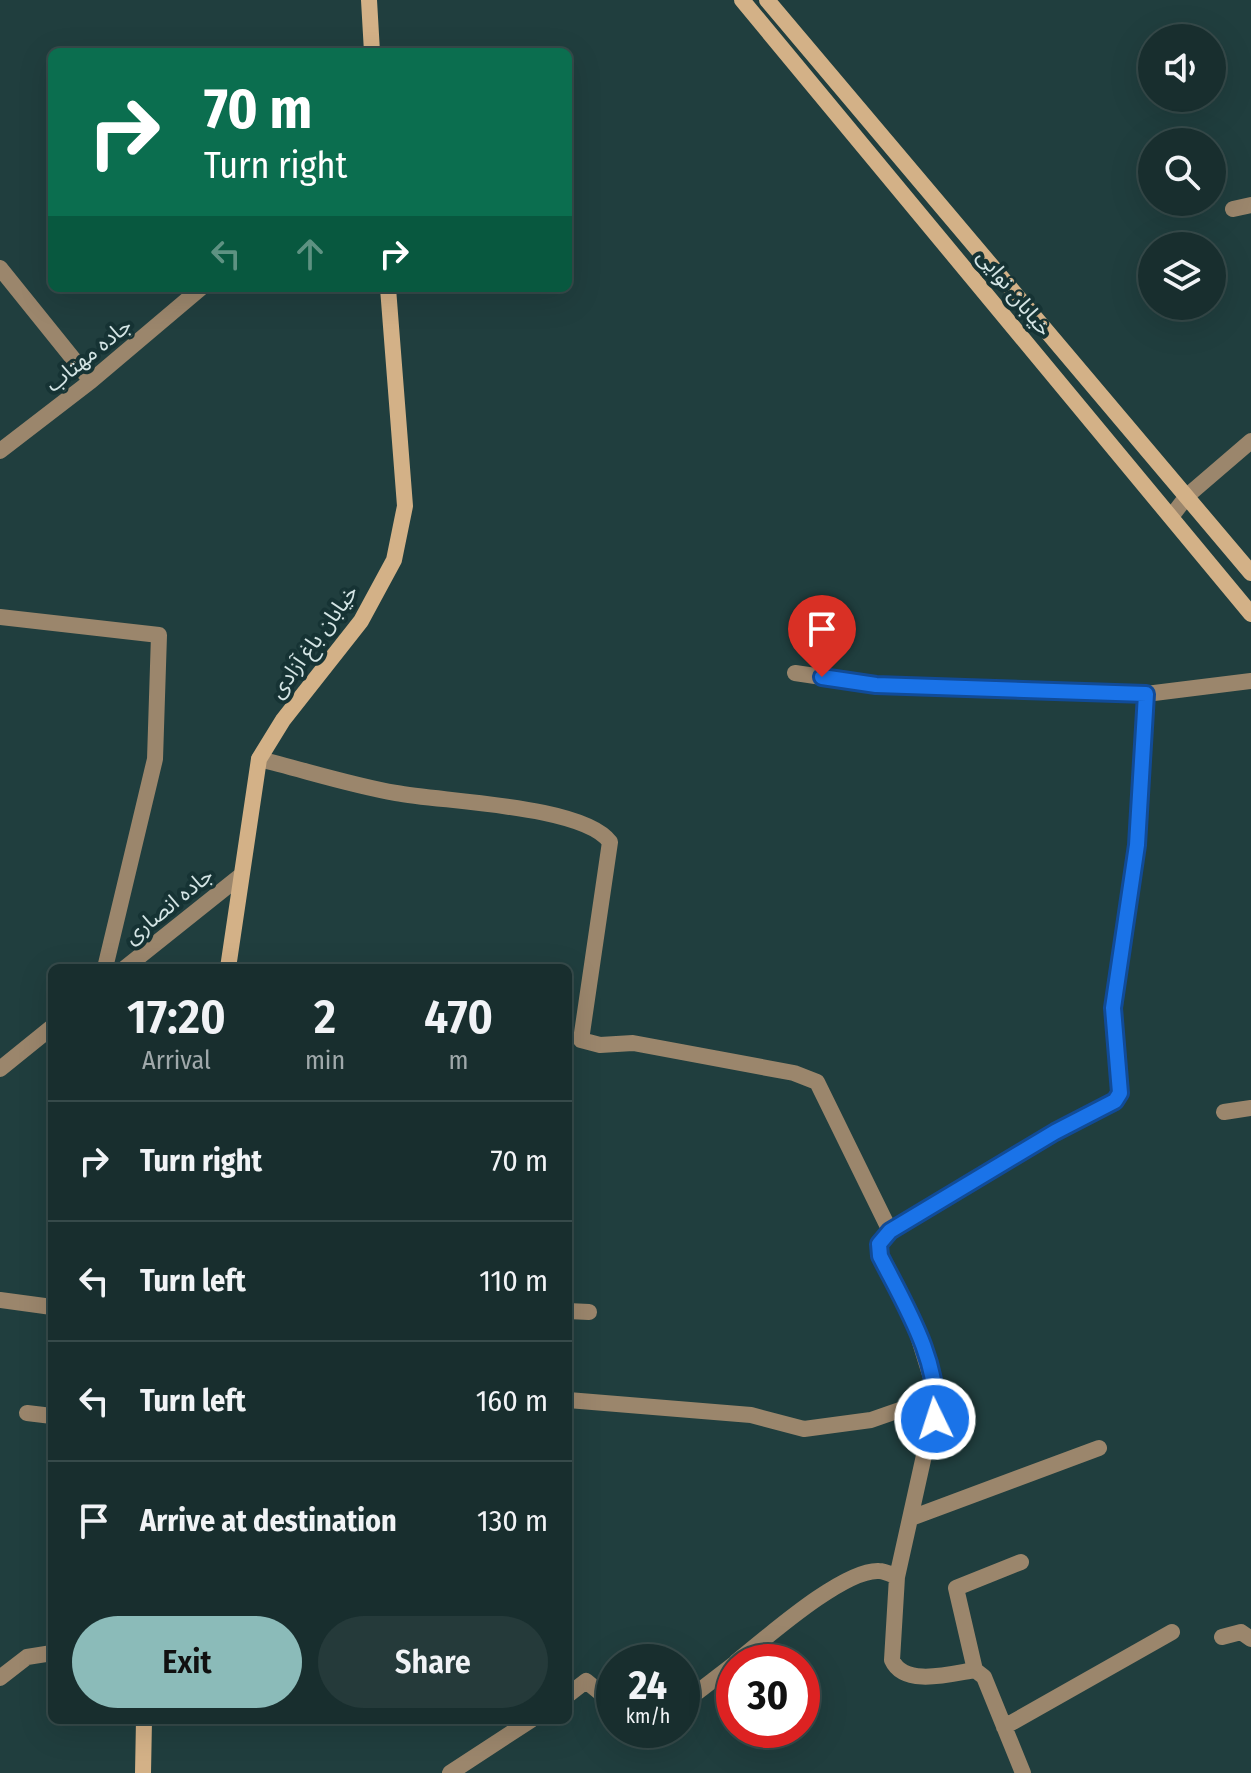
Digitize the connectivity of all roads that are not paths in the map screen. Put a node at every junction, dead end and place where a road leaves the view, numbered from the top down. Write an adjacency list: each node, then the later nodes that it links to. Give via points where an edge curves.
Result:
1 (369, 0): 4 (street)
2 (742, 0): 14 (street, خیابان نوایی)
3 (767, 0): 13 (street, خیابان نوایی)
4 (372, 48)
5 (1251, 205): 6 (street)
6 (1233, 209)
7 (0, 268): 10 (street)
8 (196, 292): 10 (street, جاده مهتاب)
9 (388, 292): 21 (street, خیابان باغ آزادی, via 405,506 394,560 361,621)
10 (91, 381): 12 (street, جاده مهتاب)
11 (1251, 441): 13 (street)
12 (0, 451)
13 (1187, 496): 14 (street); 15 (street, خیابان نوایی)
14 (1171, 517): 16 (street, خیابان نوایی)
15 (1251, 573)
16 (1251, 614)
17 (0, 617): 23 (street, via 159,635 155,759)
18 (795, 673): 20 (street, via 876,685)
19 (1251, 681): 20 (street)
20 (1146, 694): 30 (street, via 1137,845 1113,1008 1120,1093 1115,1101)
21 (259, 759): 22 (street, خیابان باغ آزادی); 30 (street, via 397,793 541,812 587,825 607,837 581,1040 633,1043 794,1073 817,1082)
22 (239, 877): 24 (street, جاده انصاری); 25 (street, خیابان باغ آزادی)
23 (106, 964)
24 (130, 964)
25 (228, 964)
26 (48, 1030): 27 (street)
27 (0, 1069)
28 (1251, 1108): 29 (street)
29 (1224, 1112)
30 (890, 1231): 35 (street, via 879,1244 880,1256 914,1323)
31 (0, 1300): 32 (street)
32 (48, 1306)
33 (572, 1311): 34 (street)
34 (589, 1312)
35 (937, 1397): 36 (street, via 871,1420 804,1429 751,1415); 40 (street)
36 (572, 1400)
37 (27, 1413): 38 (street)
38 (48, 1416)
39 (1099, 1448): 40 (street)
40 (911, 1518): 42 (street)
41 (1021, 1562): 48 (street, via 956,1588)
42 (897, 1577): 46 (street, via 878,1571 853,1579 820,1596); 48 (street, via 892,1660 896,1670 907,1677)
43 (1172, 1632): 56 (street)
44 (1222, 1637): 45 (street, via 1241,1632)
45 (1251, 1639)
46 (759, 1644)
47 (48, 1654): 49 (street, via 27,1657)
48 (975, 1670): 56 (street, via 984,1677)
49 (0, 1678)
50 (716, 1678): 52 (street)
51 (596, 1689): 53 (street, via 586,1681)
52 (700, 1690)
53 (572, 1692)
54 (144, 1724): 57 (street)
55 (525, 1724): 58 (street)
56 (1004, 1727): 59 (street)
57 (143, 1773)
58 (450, 1773)
59 (1023, 1773)

